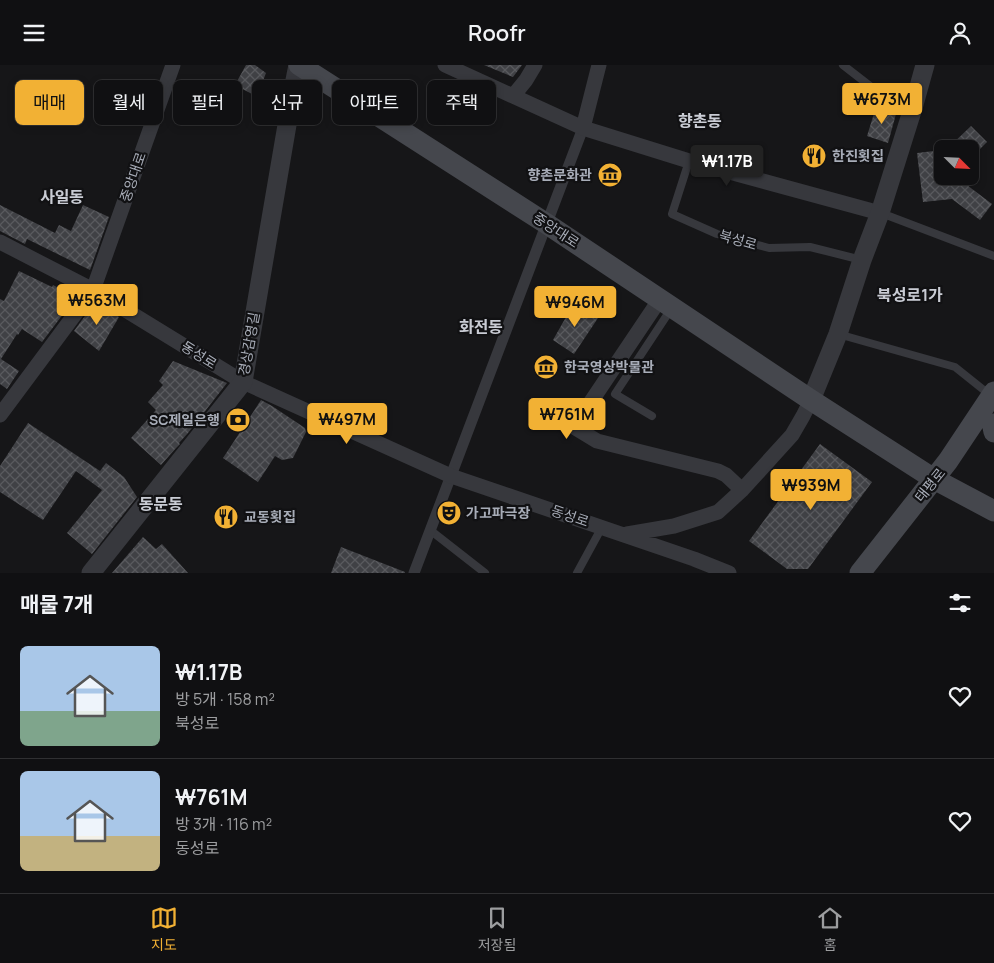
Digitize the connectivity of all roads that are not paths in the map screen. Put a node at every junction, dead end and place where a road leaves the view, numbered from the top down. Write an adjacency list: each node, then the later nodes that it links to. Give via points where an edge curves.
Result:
1 (173, 65): 17 (street, 중앙대로)
2 (298, 65): 13 (main road, 중앙대로); 20 (street, 경상감영길)
3 (445, 65): 8 (street)
4 (535, 65): 8 (street)
5 (599, 65): 10 (street)
6 (843, 65): 9 (lane, via 870,86)
7 (925, 65): 9 (street)
8 (513, 96): 10 (street)
9 (913, 108): 12 (street)
10 (583, 128): 11 (street); 13 (street)
11 (689, 161): 12 (street); 16 (lane, 북성로, via 672,214 717,234 769,248 810,247)
12 (880, 213): 15 (lane); 16 (street)
13 (547, 224): 18 (main road, 중앙대로); 27 (street)
14 (0, 242): 17 (street, 동성로)
15 (994, 256)
16 (862, 260): 19 (street)
17 (93, 290): 20 (street, 동성로); 23 (street, 중앙대로)
18 (666, 303): 22 (main road, 중앙대로); 24 (lane, via 615,394); 29 (street, via 574,427 597,441 718,471)
19 (838, 335): 21 (lane, via 955,367); 22 (street)
20 (243, 382): 27 (street, 동성로); 34 (street, 경상감영길)
21 (993, 394): 28 (main road, 태평로)
22 (811, 400): 28 (main road, 중앙대로); 29 (street, via 792,435)
23 (0, 415)
24 (652, 416)
25 (994, 424): 26 (main road)
26 (994, 431)
27 (451, 476): 31 (street, 동성로); 32 (street)
28 (934, 479): 30 (main road, 중앙대로); 39 (main road, 태평로)
29 (742, 490): 33 (street, via 718,512 674,527)
30 (994, 511)
31 (602, 527): 33 (street, 동성로); 37 (lane, 동성로)
32 (430, 531): 35 (street); 36 (lane)
33 (623, 535): 38 (street, 동성로)
34 (91, 573)
35 (414, 573)
36 (486, 573)
37 (577, 573)
38 (728, 573)
39 (860, 573)

